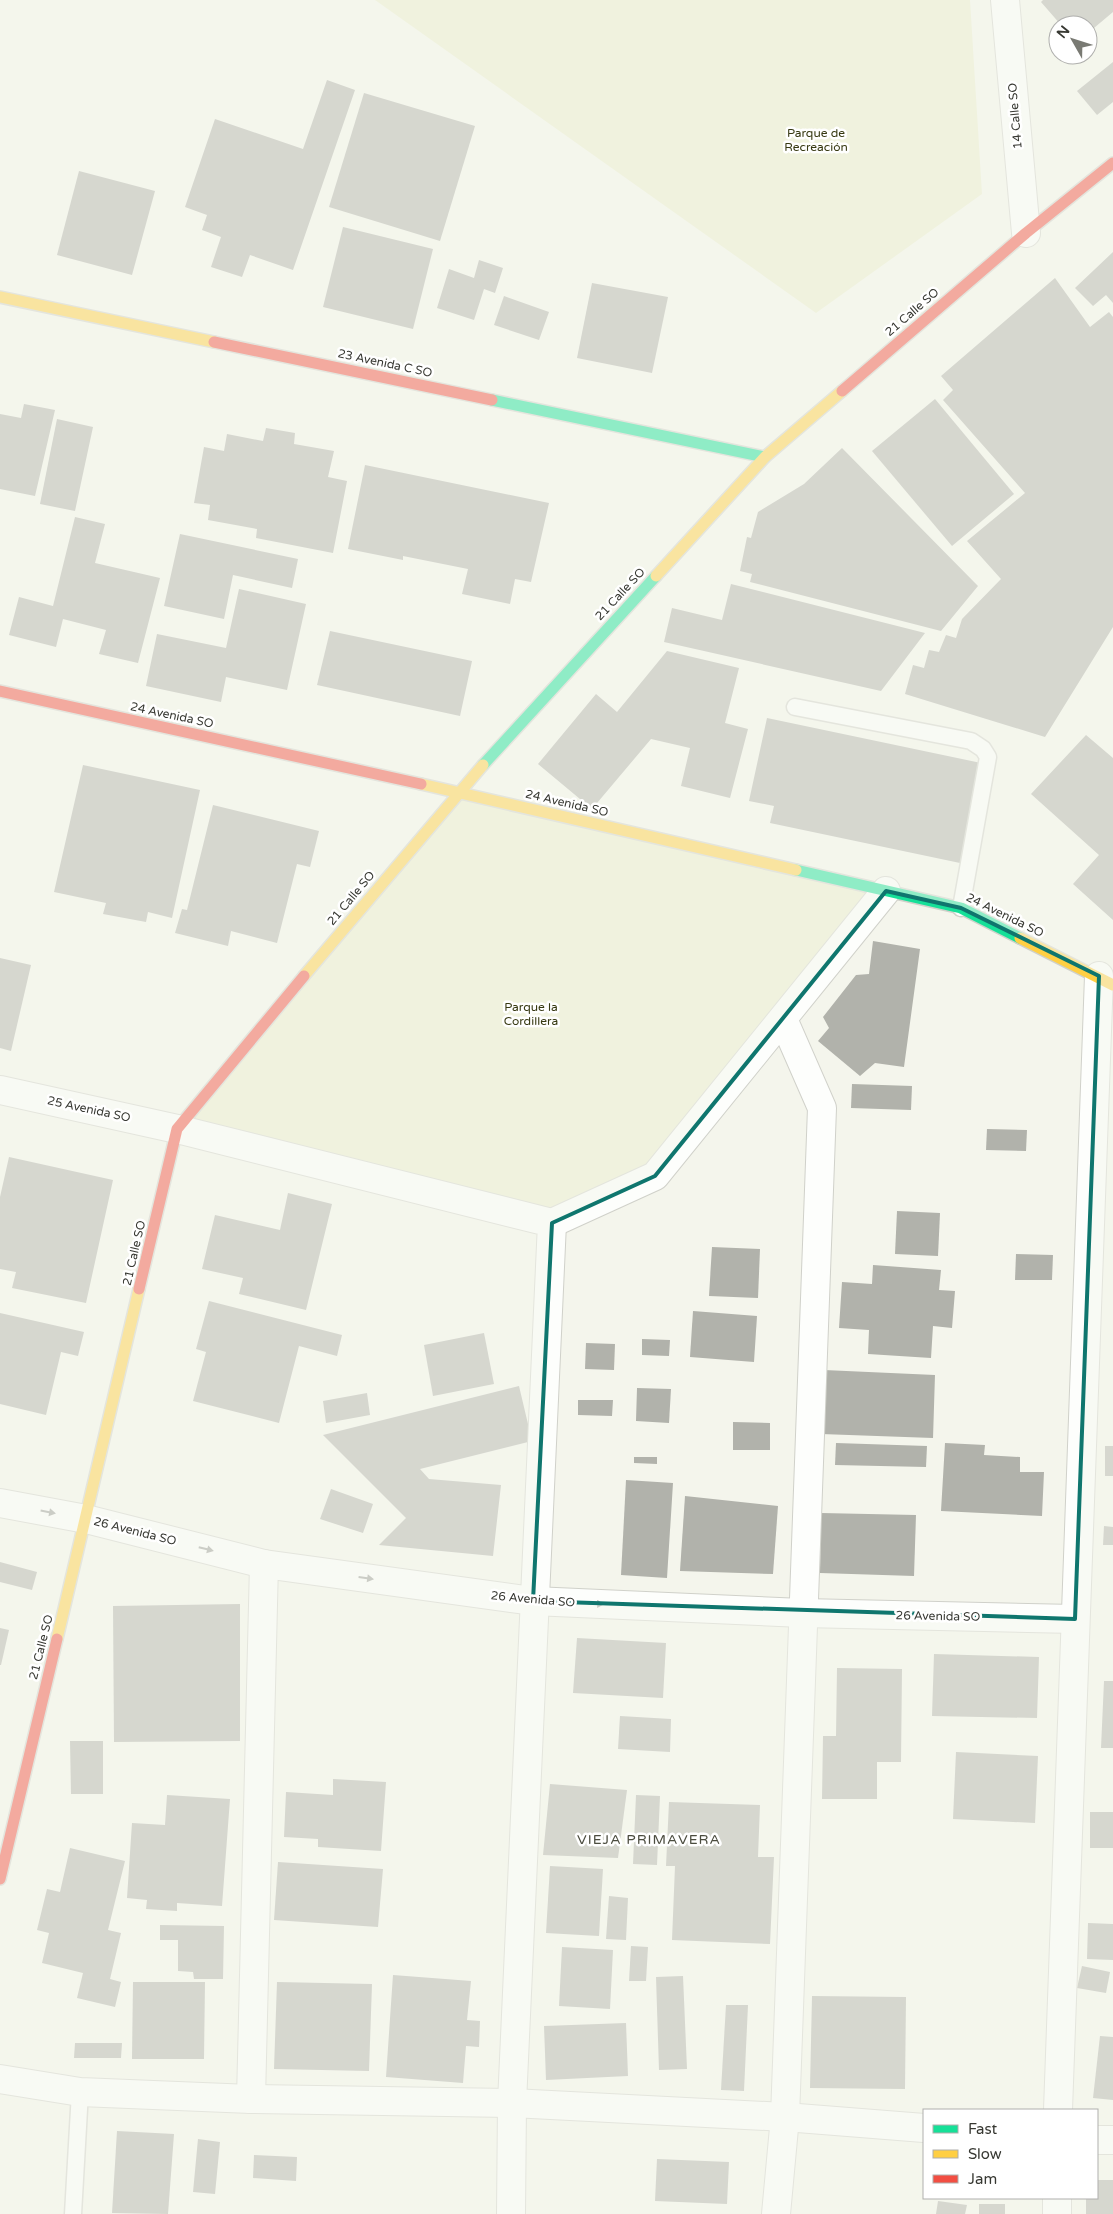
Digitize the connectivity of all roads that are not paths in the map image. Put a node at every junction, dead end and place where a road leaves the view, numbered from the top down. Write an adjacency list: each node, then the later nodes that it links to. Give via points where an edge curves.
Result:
1 (1005, 0): 3 (street, 14 Calle SO)
2 (1113, 162): 3 (street, 21 Calle SO)
3 (1026, 233): 5 (street, 21 Calle SO)
4 (0, 296): 5 (street, 23 Avenida C SO)
5 (765, 457): 8 (street, 21 Calle SO)
6 (0, 692): 8 (street, 24 Avenida SO)
7 (795, 706): 10 (lane, via 971,741 983,749 988,757)
8 (458, 792): 9 (street, 24 Avenida SO); 14 (street, 21 Calle SO)
9 (886, 891): 10 (street, 24 Avenida SO); 12 (street)
10 (961, 908): 11 (street, 24 Avenida SO)
11 (1106, 981): 21 (street)
12 (783, 1019): 15 (street, via 655,1176); 20 (street, via 822,1108)
13 (0, 1090): 14 (street, 25 Avenida SO)
14 (177, 1129): 15 (street, 25 Avenida SO); 17 (street, 21 Calle SO)
15 (552, 1223): 19 (street)
16 (0, 1503): 17 (street, 26 Avenida SO, one-way to 17)
17 (86, 1519): 18 (street, 26 Avenida SO, one-way to 18); 22 (street, 21 Calle SO)
18 (264, 1564): 19 (street, 26 Avenida SO, one-way to 19); 26 (street)
19 (533, 1601): 20 (street, 26 Avenida SO, one-way to 20); 27 (street)
20 (802, 1613): 21 (street, 26 Avenida SO); 29 (street)
21 (1075, 1619): 28 (street)
22 (4, 1834): 23 (street, 21 Calle SO)
23 (0, 1879)
24 (0, 2079): 25 (street)
25 (80, 2092): 26 (street); 34 (lane)
26 (251, 2099): 27 (street)
27 (512, 2103): 29 (street); 35 (street)
28 (1058, 2109)
29 (785, 2117): 30 (street); 36 (street)
30 (923, 2128)
31 (1098, 2140): 32 (street)
32 (1113, 2140)
33 (1057, 2199): 37 (street)
34 (73, 2214)
35 (511, 2214)
36 (776, 2214)
37 (1057, 2214)

